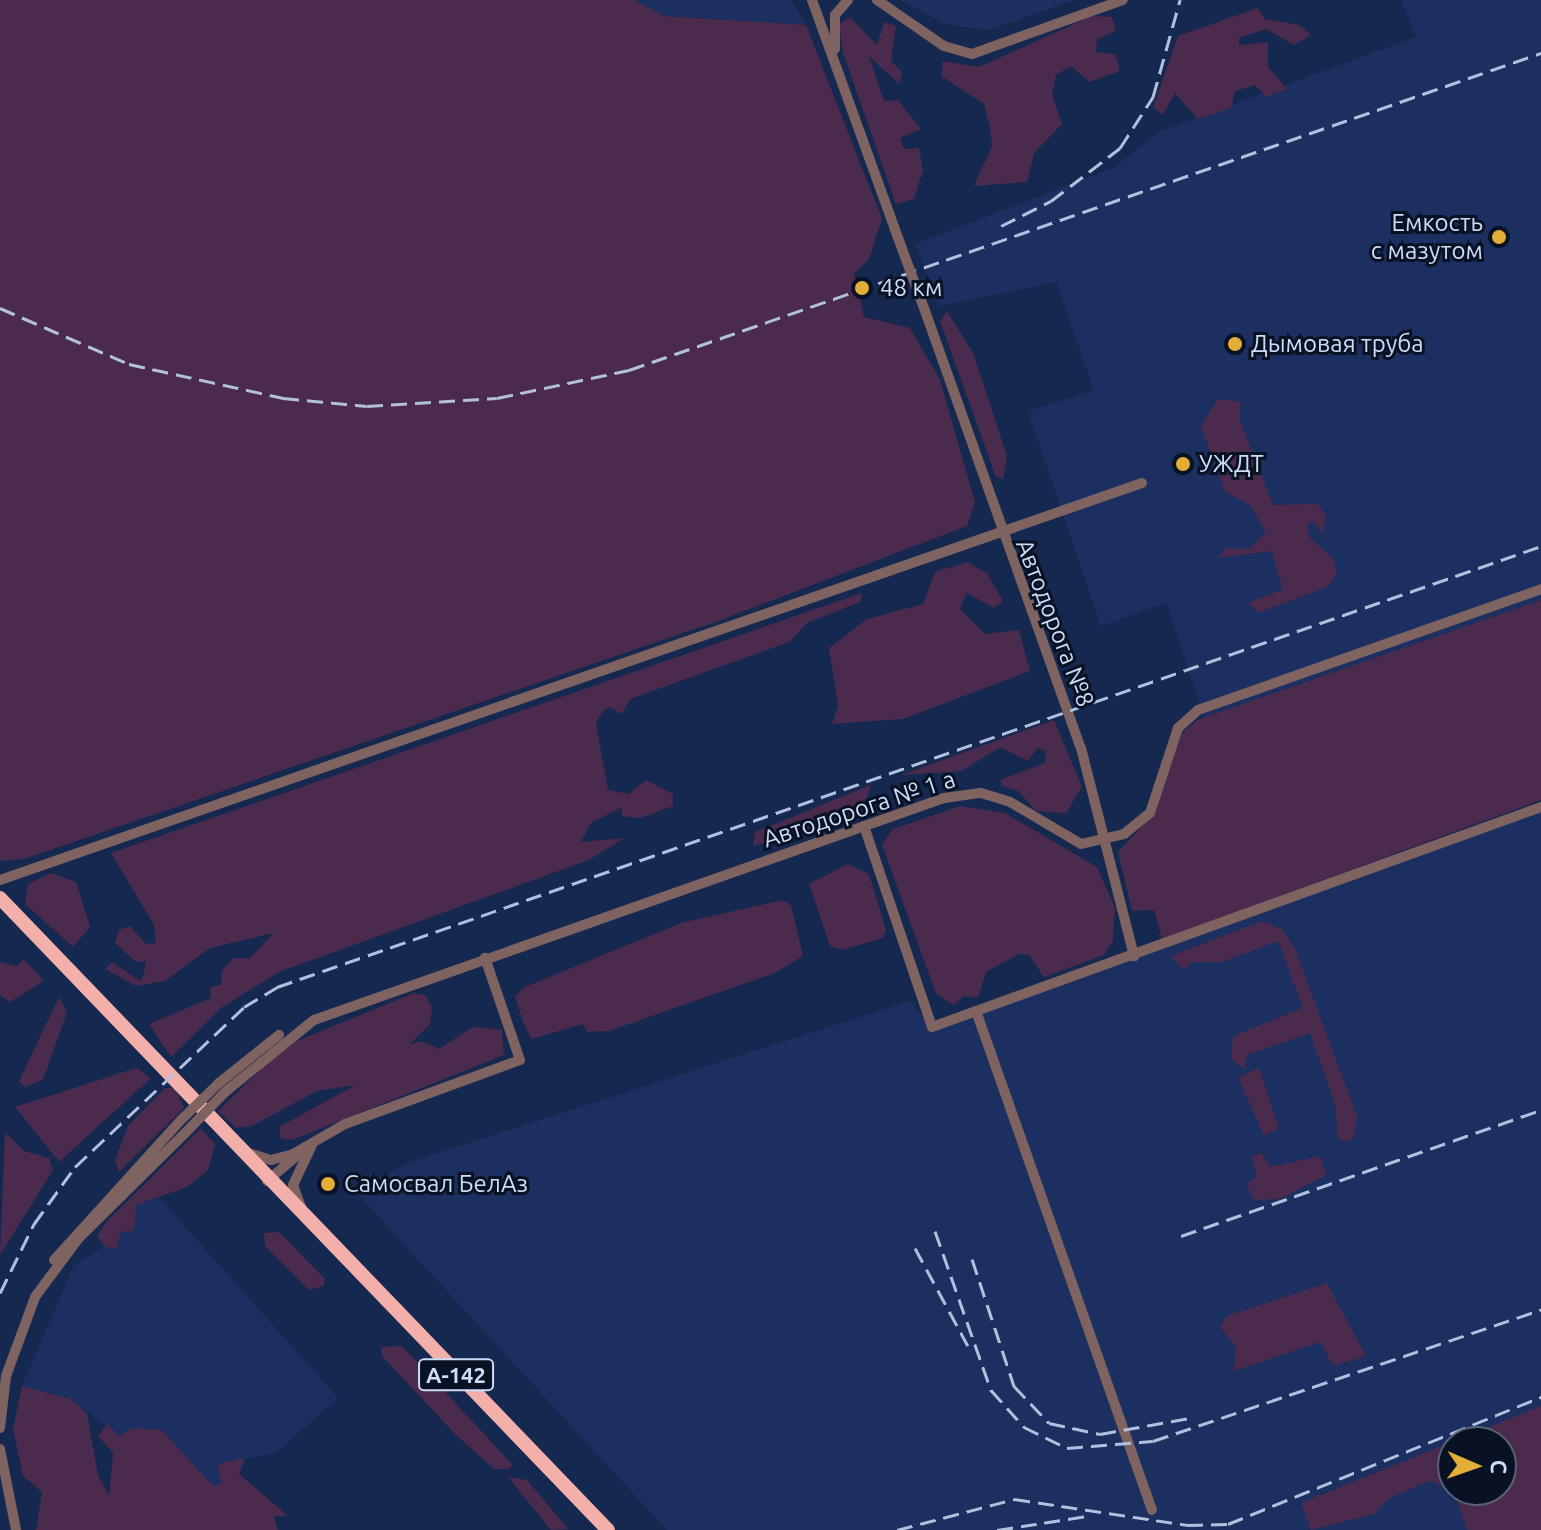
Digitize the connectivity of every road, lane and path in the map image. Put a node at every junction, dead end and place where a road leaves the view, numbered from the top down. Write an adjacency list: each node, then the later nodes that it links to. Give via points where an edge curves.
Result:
1 (813, 0): 5 (street, via 824,7); 7 (street)
2 (870, 0): 6 (street)
3 (877, 0): 6 (street)
4 (1123, 0): 6 (street, via 972,54 944,46)
5 (844, 1): 7 (street, via 833,28)
6 (893, 13)
7 (836, 62): 9 (street, Автодорога №8, bridge)
8 (1142, 483): 9 (street)
9 (1000, 533): 13 (street, Автодорога №8); 14 (street)
10 (1541, 589): 13 (street, Автодорога № 1 а, via 1198,710 1178,728 1150,813)
11 (1541, 807): 16 (street)
12 (864, 826): 13 (street, Автодорога № 1 а, via 981,793 1010,802 1066,840); 17 (street, Автодорога № 1 а); 18 (street, via 932,1027)
13 (1109, 838): 16 (street, Автодорога №8)
14 (0, 880)
15 (0, 898): 20 (highway, А-142)
16 (1134, 956): 18 (street)
17 (485, 958): 19 (street, via 520,1060); 23 (street, Автодорога № 1 а, bridge, via 314,1020 222,1088 78,1239 35,1297 6,1376)
18 (976, 1011): 25 (street)
19 (316, 1140): 20 (street, via 271,1160); 21 (street); 22 (street, via 293,1185)
20 (234, 1145): 21 (highway, А-142)
21 (267, 1181): 22 (highway, А-142)
22 (305, 1219): 27 (highway, А-142)
23 (0, 1428)
24 (0, 1449): 26 (street)
25 (1152, 1510)
26 (16, 1530)
27 (608, 1530)

